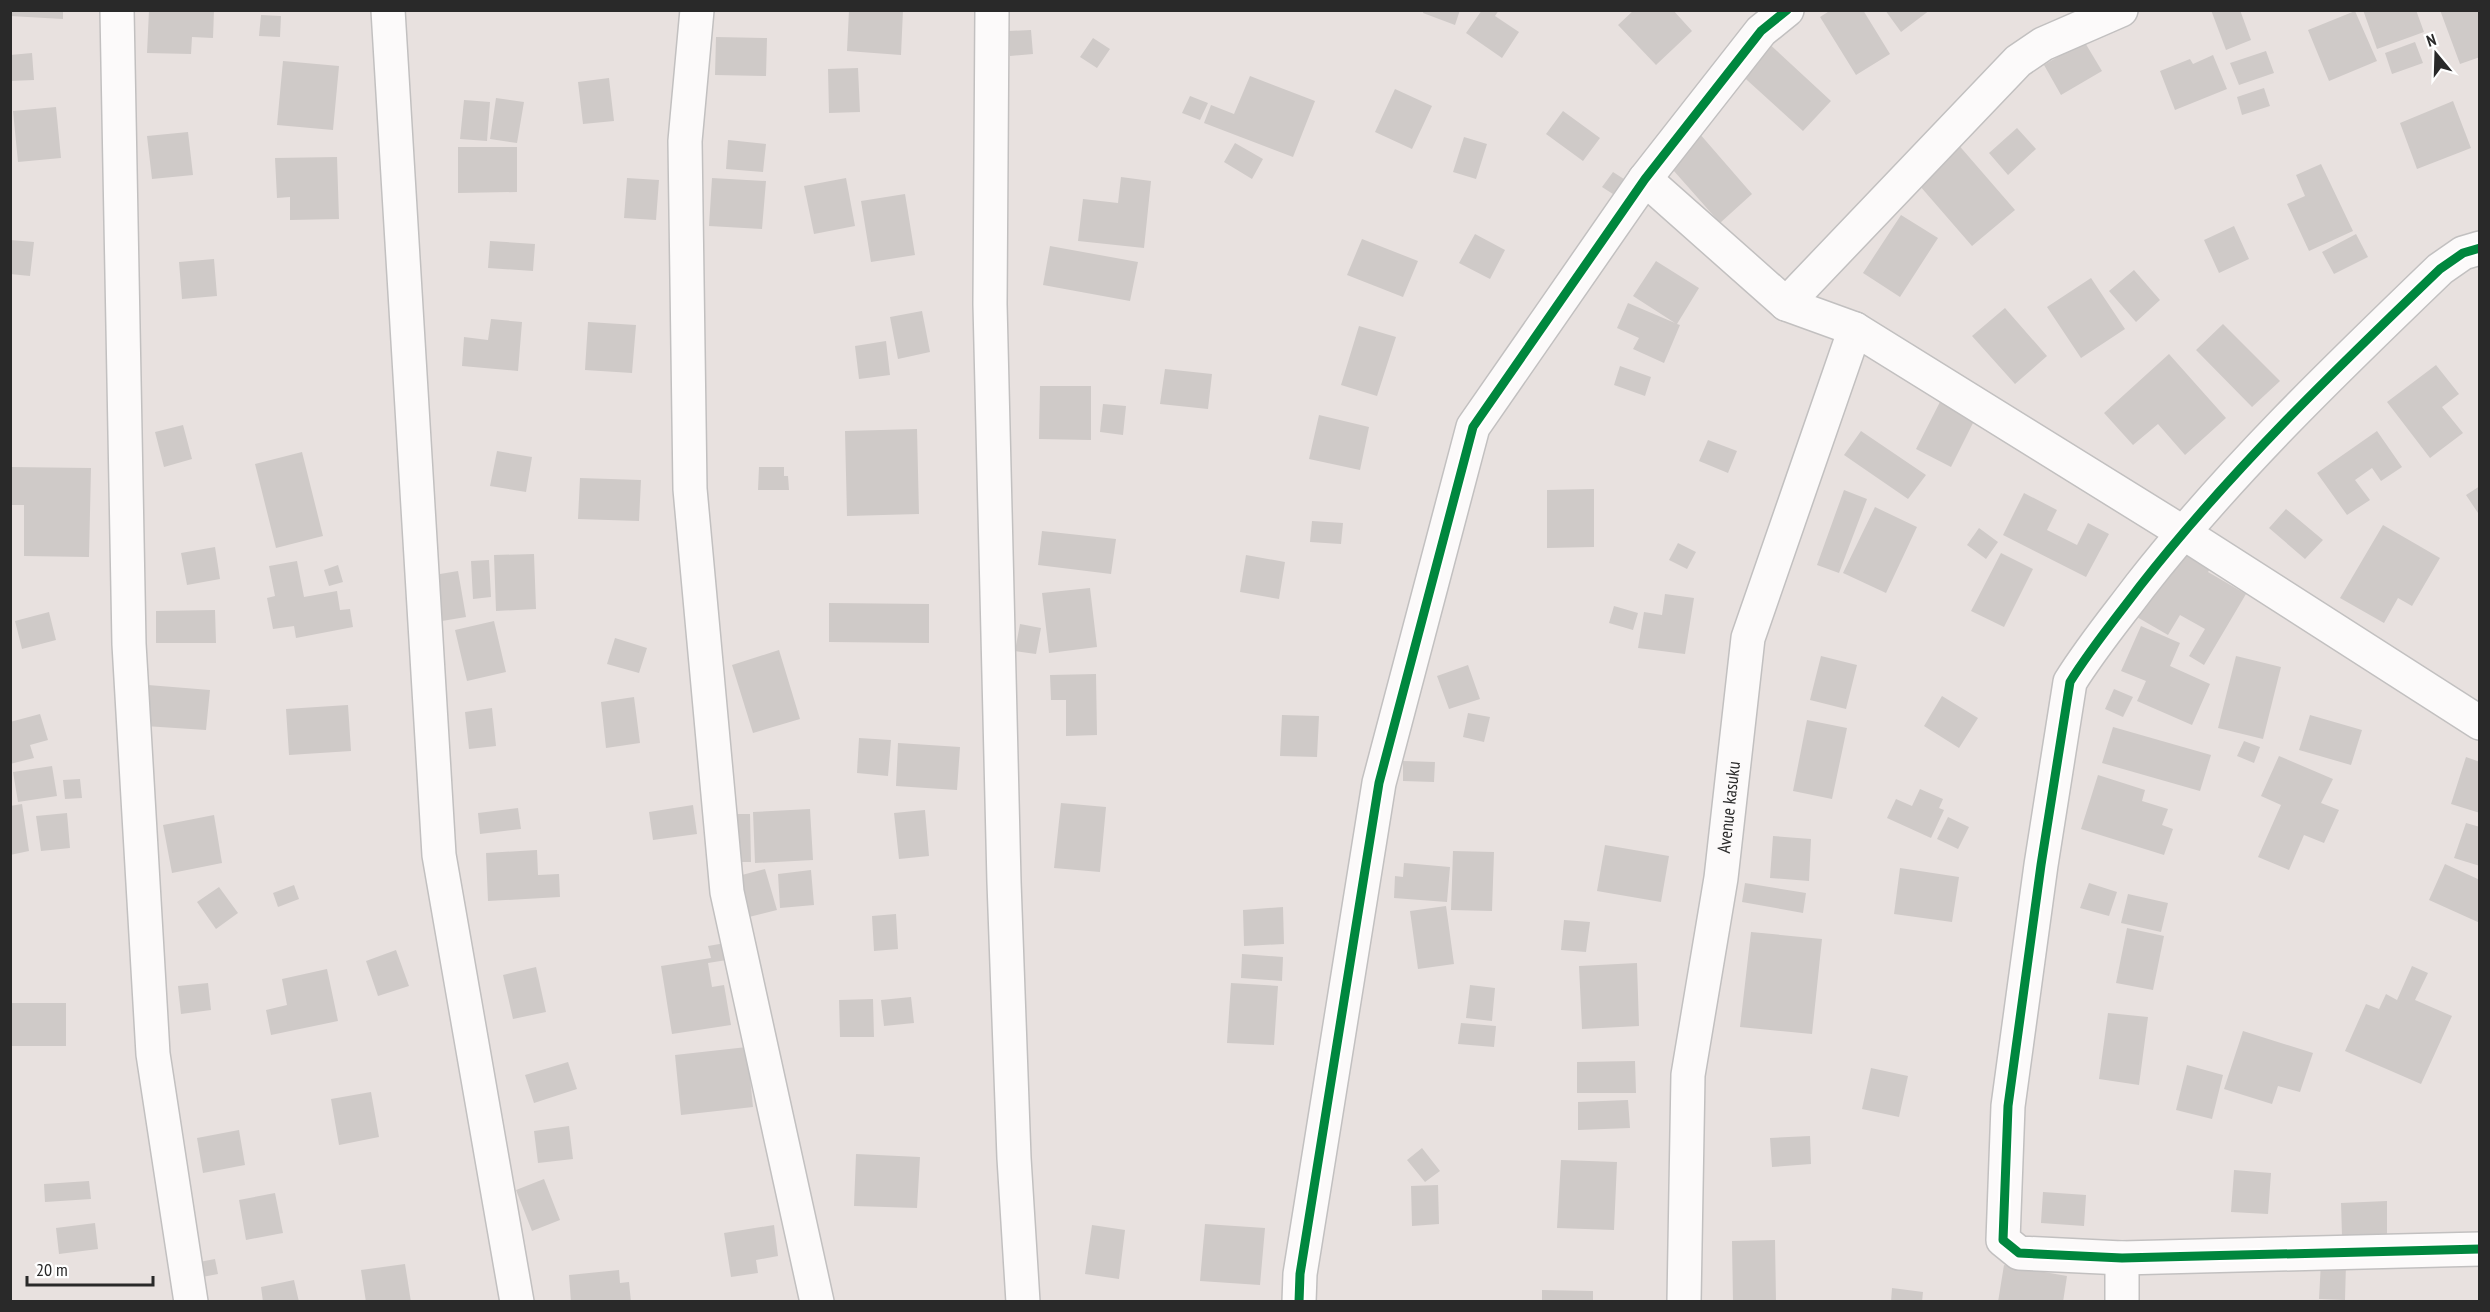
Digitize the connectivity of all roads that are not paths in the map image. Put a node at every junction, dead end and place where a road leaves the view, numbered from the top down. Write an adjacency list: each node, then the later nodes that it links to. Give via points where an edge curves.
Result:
1 (117, 10): 15 (street, via 129,644 153,1054)
2 (388, 10): 16 (street, via 439,855)
3 (697, 10): 17 (street, via 685,141 694,536 728,892)
4 (992, 10): 18 (street, via 990,304 1004,882)
5 (1787, 10): 7 (street, via 1761,31)
6 (2121, 10): 9 (street, via 2043,44 2018,61)
7 (1645, 179): 9 (street); 19 (street, via 1473,427 1380,783 1302,1263)
8 (2480, 248): 11 (street, via 2463,253 2424,285 2302,402)
9 (1786, 304): 10 (street)
10 (1855, 329): 11 (street); 20 (street, Avenue kasuku, via 1748,638 1721,878 1688,1075)
11 (2182, 532): 12 (street); 14 (street, via 2070,682 2008,1106 2003,1240 2019,1254)
12 (2480, 723)
13 (2480, 1249): 14 (street)
14 (2121, 1258): 21 (street)
15 (191, 1302)
16 (517, 1302)
17 (817, 1302)
18 (1023, 1302)
19 (1299, 1302)
20 (1684, 1302)
21 (2122, 1302)

